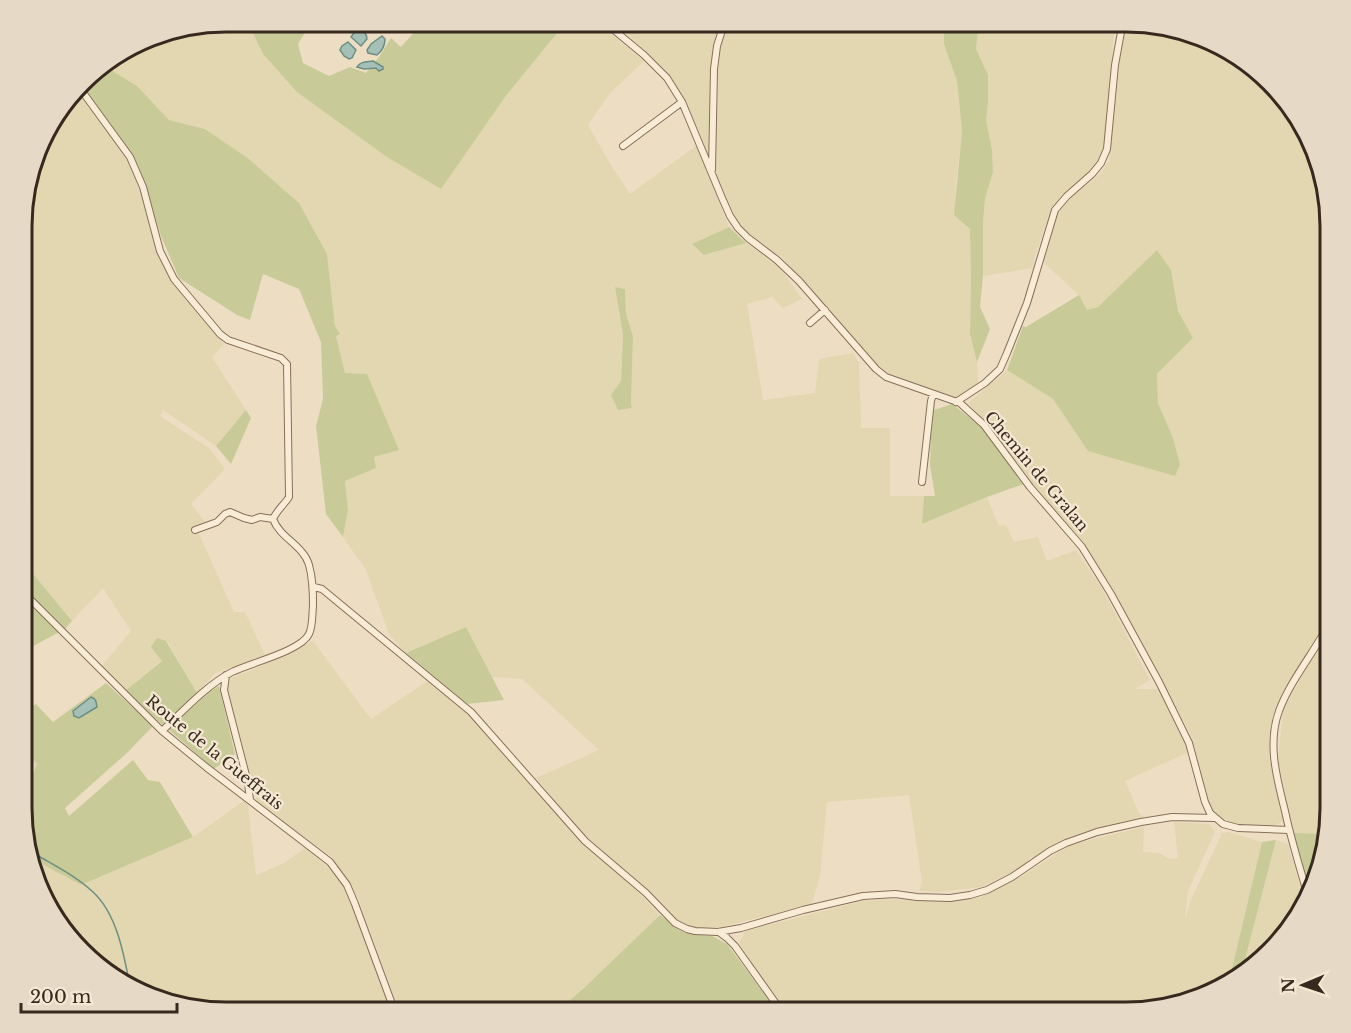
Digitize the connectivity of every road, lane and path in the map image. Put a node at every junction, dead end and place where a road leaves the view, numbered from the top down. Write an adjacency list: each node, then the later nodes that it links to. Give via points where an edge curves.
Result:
1 (616, 32): 5 (street, Chemin de Gralan, via 656,66)
2 (721, 32): 7 (street, via 714,69)
3 (1121, 32): 11 (street, via 1107,149 1101,163 1055,210 1027,303 1000,369)
4 (84, 94): 13 (street, via 130,157 143,187 160,250 174,279 220,334 281,358 287,364 289,497)
5 (682, 102): 6 (street); 7 (street, Chemin de Gralan)
6 (623, 146)
7 (712, 173): 8 (street, Chemin de Gralan, via 738,228 777,260)
8 (825, 310): 9 (street); 10 (street, Chemin de Gralan, via 886,377)
9 (810, 323)
10 (933, 394): 11 (street, Chemin de Gralan); 12 (street)
11 (956, 402): 21 (street, Chemin de Gralan, via 984,425 1082,547 1190,743 1205,802)
12 (922, 482)
13 (273, 519): 14 (street, via 252,520 230,512); 15 (street, via 309,563)
14 (195, 530)
15 (314, 587): 18 (street, via 310,633 302,643); 24 (street, via 322,589 471,712 585,841 668,918 687,929)
16 (32, 601): 19 (street, Route de la Gueffrais)
17 (1319, 640): 22 (street, via 1282,703 1275,725 1274,761)
18 (226, 675): 19 (street); 20 (street, via 224,690)
19 (162, 731): 20 (street, Route de la Gueffrais)
20 (250, 800): 25 (street, Route de la Gueffrais, via 330,862 355,904)
21 (1215, 818): 22 (street, via 1238,828); 24 (street, via 1172,817 1097,832 1058,847 1012,877 970,895 863,896)
22 (1289, 830): 23 (street)
23 (1304, 883)
24 (718, 932): 26 (street, via 735,946)
25 (391, 1001)
26 (775, 1002)

